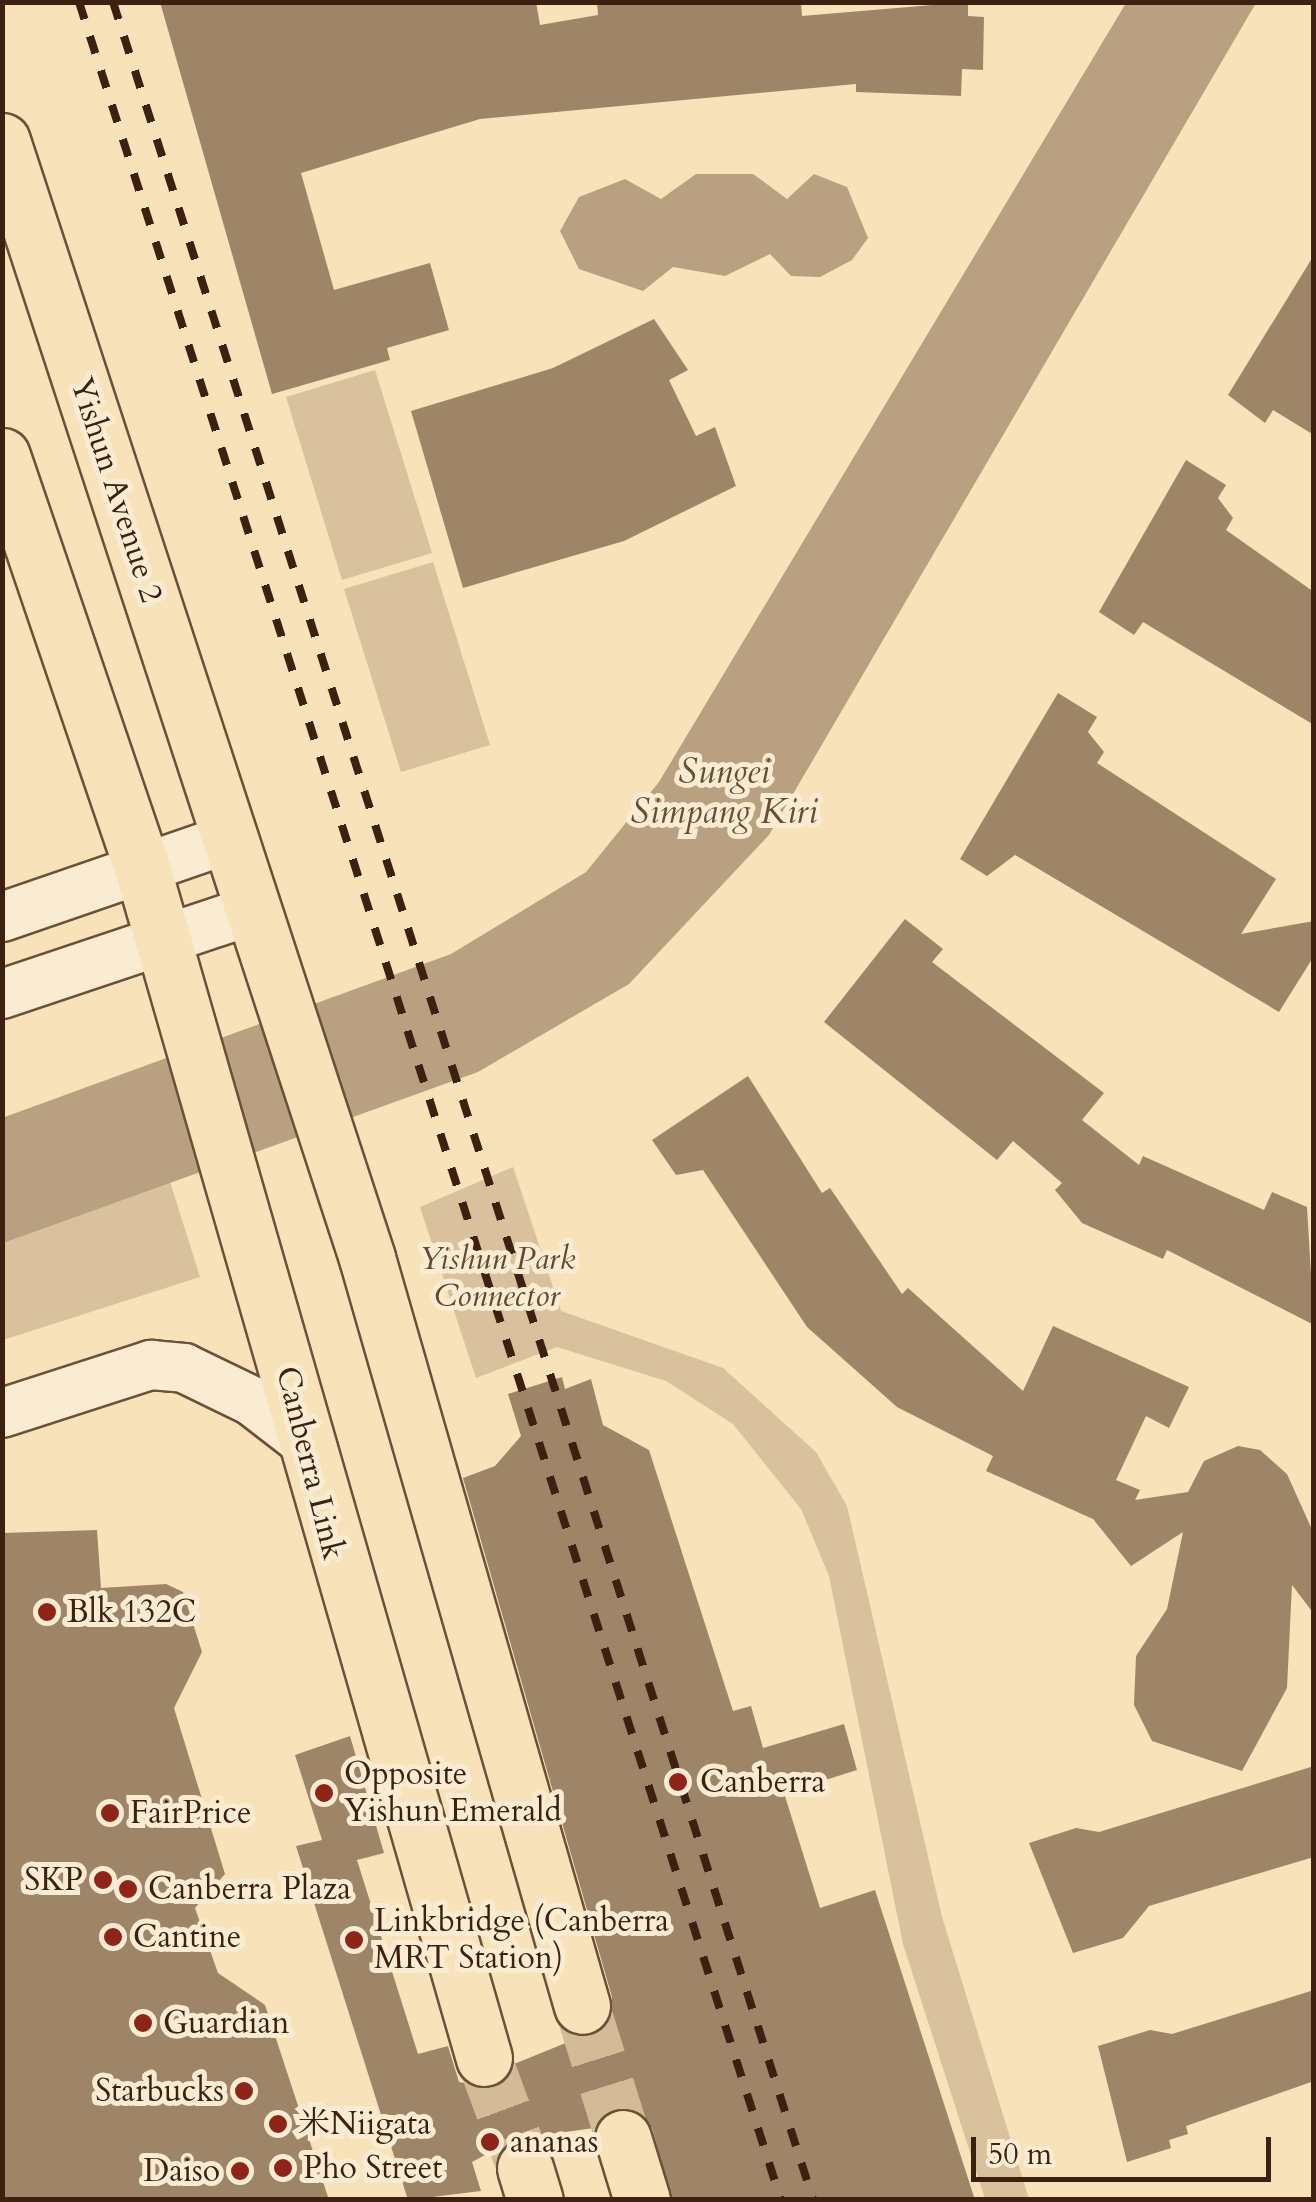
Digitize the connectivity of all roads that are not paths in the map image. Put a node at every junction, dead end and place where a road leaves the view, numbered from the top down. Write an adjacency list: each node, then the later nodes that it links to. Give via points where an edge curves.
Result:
1 (2, 141): 3 (main road, Yishun Avenue 2)
2 (2, 456): 4 (main road)
3 (232, 838): 4 (street); 6 (main road)
4 (142, 867): 5 (street); 7 (main road, Canberra Link)
5 (2, 917)
6 (260, 920): 7 (street); 11 (main road)
7 (163, 954): 8 (street); 10 (main road, Canberra Link, via 254,1246)
8 (2, 994)
9 (2, 1412): 10 (street, via 151,1365 184,1368 252,1401)
10 (305, 1442): 12 (main road, Canberra Link)
11 (582, 2006)
12 (484, 2058)
13 (623, 2138): 14 (main road)
14 (642, 2200)

